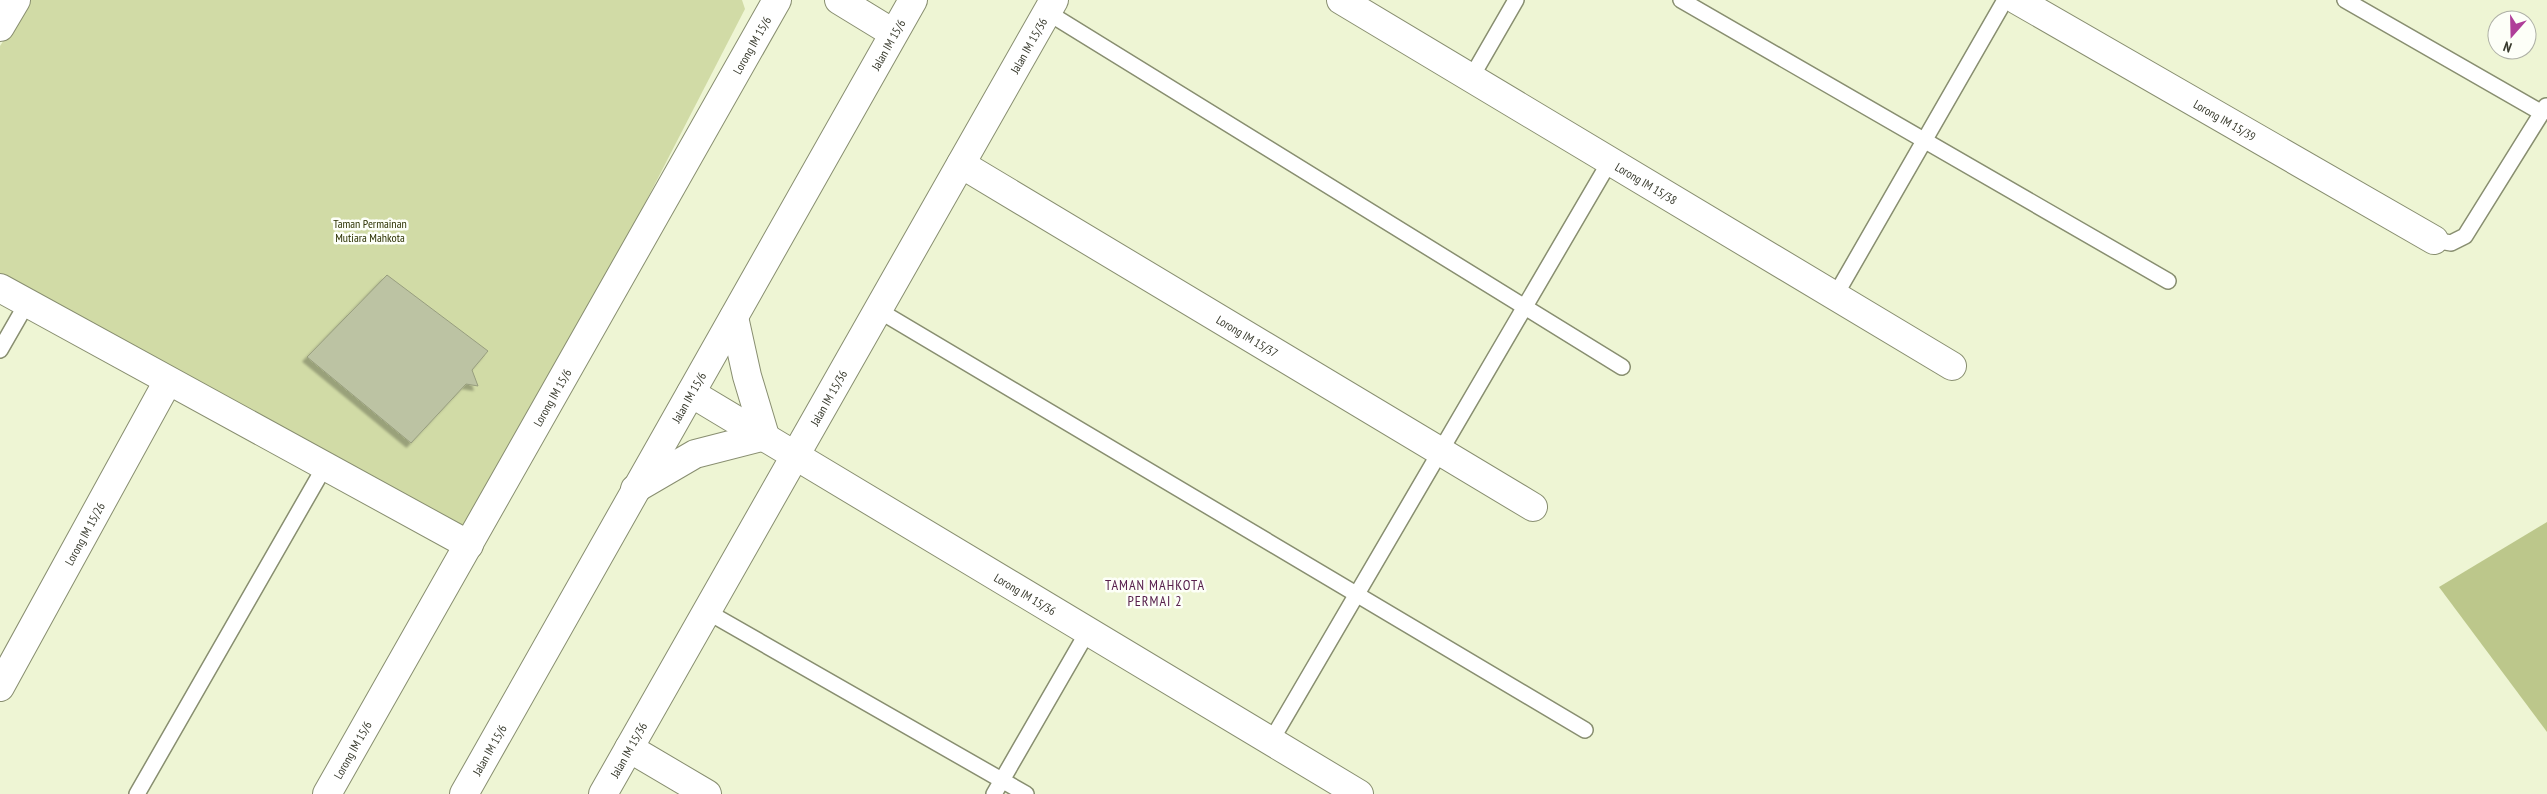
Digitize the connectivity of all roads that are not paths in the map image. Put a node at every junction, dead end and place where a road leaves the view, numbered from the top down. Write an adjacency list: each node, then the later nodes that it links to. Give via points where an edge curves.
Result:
1 (16, 0): 12 (street)
2 (777, 0): 38 (street, Lorong IM 15/6)
3 (839, 0): 13 (street)
4 (913, 0): 13 (street, Jalan IM 15/6)
5 (1341, 0): 14 (street, Lorong IM 15/38)
6 (1516, 0): 14 (lane)
7 (1681, 0): 16 (lane)
8 (2005, 0): 16 (lane)
9 (2017, 0): 19 (street, Lorong IM 15/39)
10 (2345, 0): 15 (lane)
11 (1050, 6): 18 (street, Jalan IM 15/36); 24 (lane)
12 (0, 27)
13 (893, 33): 26 (street, Jalan IM 15/6)
14 (1471, 78): 17 (street, Lorong IM 15/38)
15 (2544, 109): 19 (lane, via 2465,236 2451,244)
16 (1924, 140): 20 (lane); 22 (lane)
17 (1610, 161): 22 (street, Lorong IM 15/38); 24 (lane)
18 (961, 164): 25 (street, Jalan IM 15/36); 33 (street, Lorong IM 15/37)
19 (2434, 240)
20 (2168, 281)
21 (0, 288): 23 (street)
22 (1835, 296): 28 (street, Lorong IM 15/38)
23 (27, 303): 27 (lane); 30 (street)
24 (1524, 307): 29 (lane); 33 (lane)
25 (878, 310): 34 (street, Jalan IM 15/36); 39 (lane)
26 (734, 318): 31 (street, Jalan IM 15/6); 32 (street)
27 (0, 350)
28 (1952, 366)
29 (1622, 367)
30 (168, 381): 35 (street); 42 (street, Lorong IM 15/26)
31 (691, 392): 32 (street, Lorong IM 15/36); 36 (street, Jalan IM 15/6)
32 (765, 436): 34 (street, Lorong IM 15/36); 36 (street, via 695,454)
33 (1440, 451): 37 (street, Lorong IM 15/37); 39 (lane)
34 (796, 454): 40 (street, Jalan IM 15/36); 41 (street, Lorong IM 15/36)
35 (325, 466): 38 (street); 47 (lane)
36 (636, 488): 49 (street, Jalan IM 15/6)
37 (1533, 507)
38 (468, 545): 48 (street, Lorong IM 15/6)
39 (1357, 594): 43 (lane); 44 (lane)
40 (706, 611): 45 (street, Jalan IM 15/36); 46 (lane)
41 (1088, 631): 44 (street, Lorong IM 15/36); 46 (lane)
42 (0, 687)
43 (1585, 730)
44 (1272, 741): 54 (street, Lorong IM 15/36)
45 (629, 748): 50 (street, Jalan IM 15/36); 51 (street)
46 (1003, 780): 52 (lane); 53 (lane)
47 (136, 794)
48 (327, 794)
49 (464, 794)
50 (603, 794)
51 (707, 794)
52 (994, 794)
53 (1026, 794)
54 (1359, 794)

